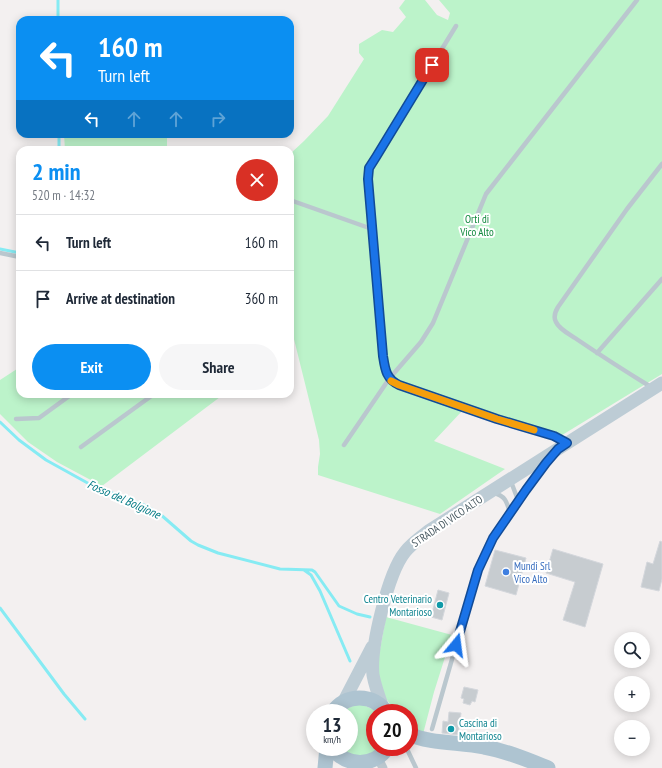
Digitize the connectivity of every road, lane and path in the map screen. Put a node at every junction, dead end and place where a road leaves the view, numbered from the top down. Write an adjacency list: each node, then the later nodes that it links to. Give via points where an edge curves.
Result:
1 (637, 0): 10 (lane, via 486,194 433,323 421,342)
2 (456, 26): 5 (lane, via 369,168)
3 (662, 164): 9 (lane, via 627,209 556,311 558,326)
4 (294, 201): 5 (lane)
5 (372, 229): 10 (lane, via 383,356)
6 (0, 254): 7 (lane)
7 (16, 256)
8 (662, 279): 9 (lane)
9 (597, 353): 11 (lane)
10 (389, 379): 15 (lane); 16 (lane, via 399,385 490,417 554,436)
11 (658, 386): 16 (street, STRADA DI VICO ALTO)
12 (66, 398): 14 (lane, via 39,418)
13 (148, 398): 17 (lane)
14 (16, 419)
15 (344, 445)
16 (563, 446): 18 (street, STRADA DI VICO ALTO); 20 (lane, STRADA DI VICO ALTO, via 546,463)
17 (81, 447)
18 (510, 479): 19 (street, STRADA DI VICO ALTO); 20 (lane)
19 (491, 492): 21 (lane, STRADA DI VICO ALTO, via 504,497); 22 (street, STRADA DI VICO ALTO, via 422,536 404,552 391,578)
20 (518, 500): 21 (lane, STRADA DI VICO ALTO)
21 (510, 513): 28 (lane, STRADA DI VICO ALTO, via 493,538 478,570)
22 (375, 641): 23 (street, STRADA DI VICO ALTO); 26 (street, STRADA DI VICO ALTO, via 373,675)
23 (344, 701): 24 (main road); 25 (main road, via 364,698)
24 (340, 704)
25 (378, 704)
26 (383, 704)
27 (418, 734): 28 (main road)
28 (430, 735): 29 (main road); 37 (main road, via 491,748)
29 (418, 740)
30 (326, 756): 35 (main road)
31 (339, 756): 34 (main road)
32 (382, 756): 34 (main road, via 371,762)
33 (410, 756): 36 (lane)
34 (351, 766)
35 (325, 768)
36 (416, 768)
37 (548, 768)

